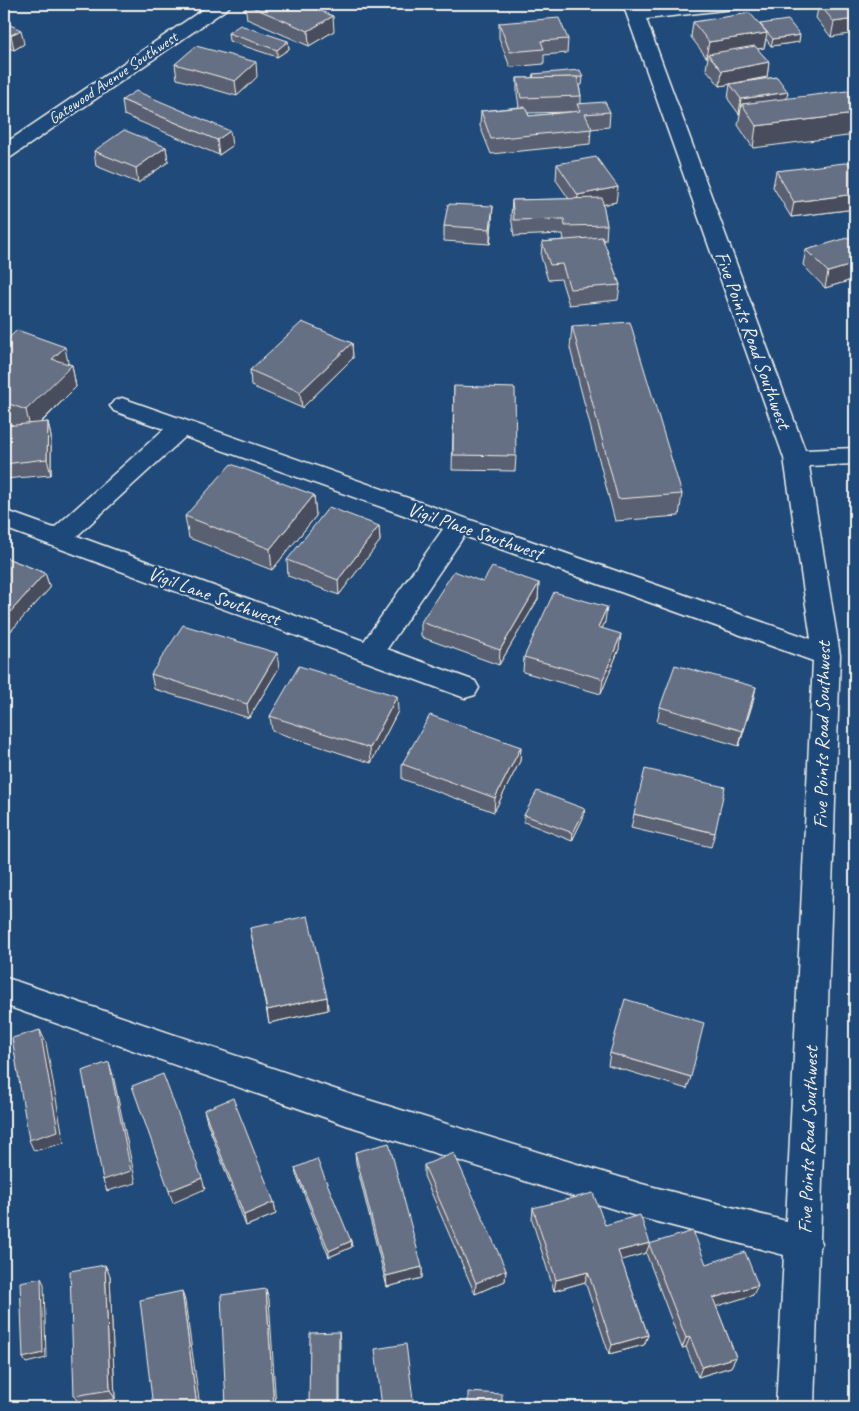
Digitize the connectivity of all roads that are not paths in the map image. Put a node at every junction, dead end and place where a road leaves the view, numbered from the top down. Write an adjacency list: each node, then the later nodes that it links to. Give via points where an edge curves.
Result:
1 (222, 4): 4 (street, Gatewood Avenue Southwest)
2 (733, 4): 3 (street)
3 (634, 10): 8 (street, Five Points Road Southwest)
4 (4, 153)
5 (122, 406): 6 (street, Vigil Place Southwest)
6 (181, 427): 10 (street, Vigil Place Southwest); 11 (street)
7 (855, 456): 8 (street)
8 (796, 458): 13 (street, Five Points Road Southwest)
9 (4, 519): 11 (street, Vigil Lane Southwest)
10 (459, 525): 12 (street); 13 (street, Vigil Place Southwest)
11 (58, 539): 12 (street, Vigil Lane Southwest)
12 (370, 653): 14 (street, Vigil Lane Southwest)
13 (827, 655): 16 (street, Five Points Road Southwest)
14 (465, 688)
15 (4, 991): 16 (street, via 349,1110 642,1201)
16 (804, 1243): 17 (street, Five Points Road Southwest)
17 (795, 1407)

